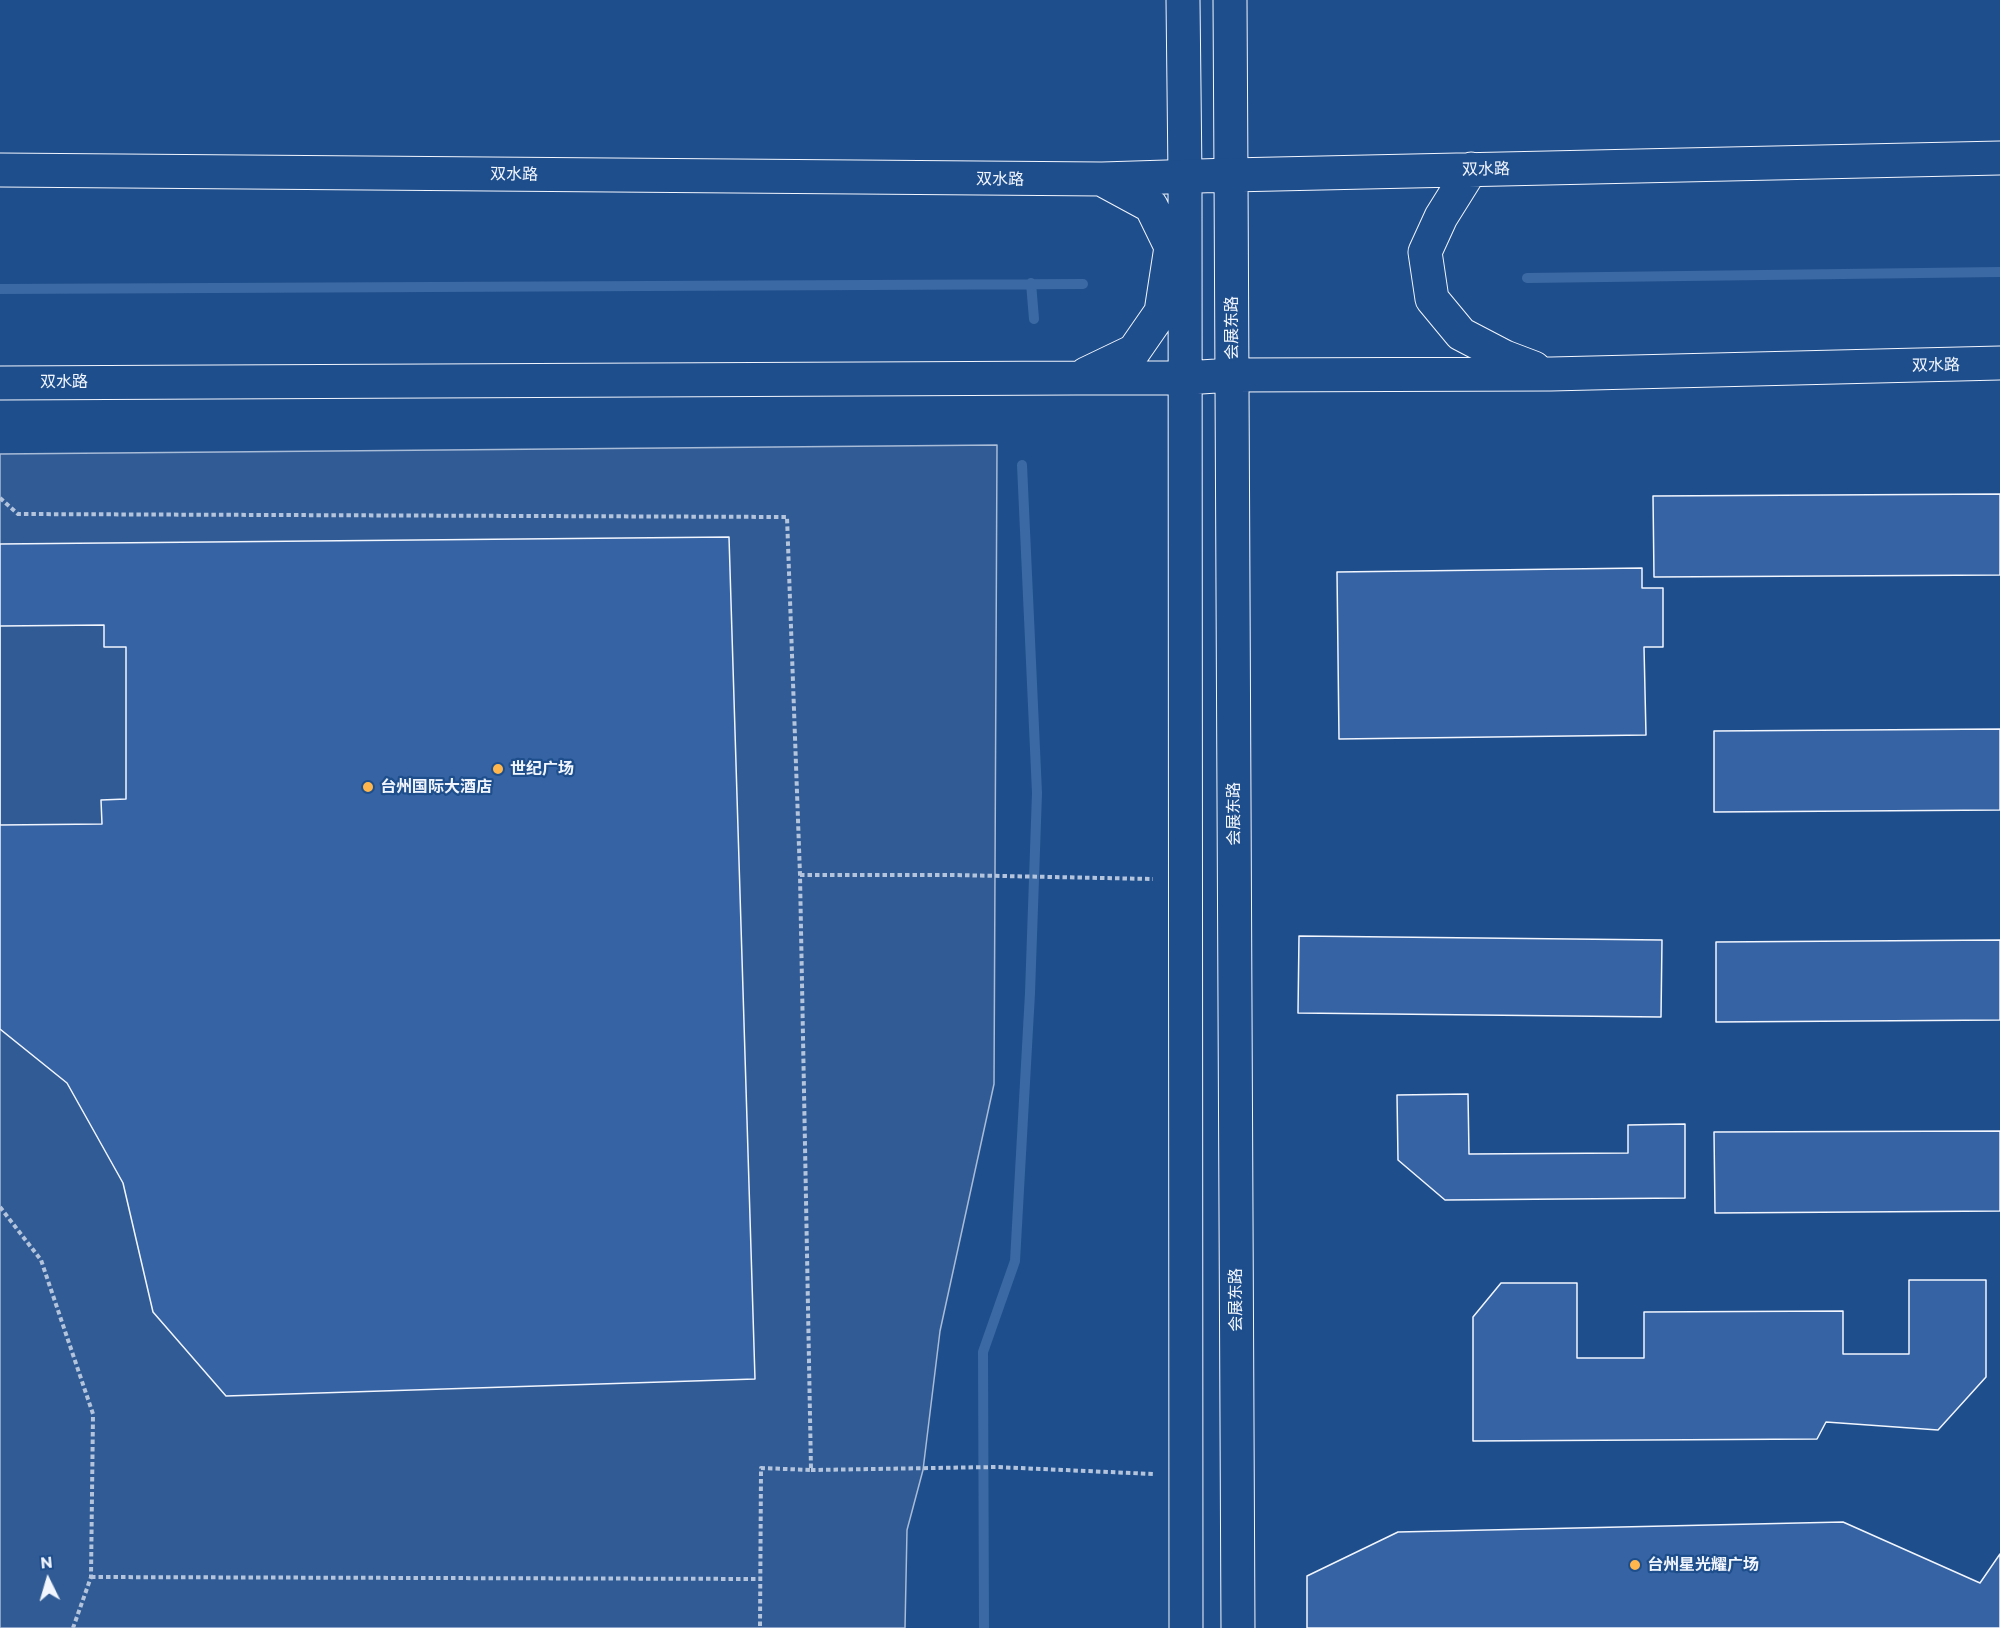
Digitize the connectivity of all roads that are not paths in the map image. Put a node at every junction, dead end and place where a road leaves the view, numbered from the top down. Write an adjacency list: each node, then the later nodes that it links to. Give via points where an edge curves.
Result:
1 (1183, 0): 8 (main road)
2 (1230, 0): 7 (main road, 会展东路)
3 (0, 147): 6 (main road)
4 (2000, 158): 5 (main road, 双水路)
5 (1471, 169): 7 (main road, 双水路); 11 (main road, via 1441,216 1425,252 1432,299 1461,334 1505,357)
6 (14, 170): 9 (main road, 双水路)
7 (1231, 175): 8 (main road, 双水路); 12 (main road, 会展东路)
8 (1185, 176): 9 (main road, 双水路); 14 (main road)
9 (1102, 179): 13 (main road, via 1151,206 1171,247 1161,312 1134,351)
10 (2000, 363): 11 (main road, 双水路)
11 (1551, 374): 12 (main road, 双水路)
12 (1232, 375): 14 (main road, 双水路); 17 (main road, 会展东路)
13 (1076, 378): 14 (main road, 双水路); 15 (main road, 双水路)
14 (1185, 378): 16 (main road)
15 (0, 383)
16 (1186, 1628)
17 (1238, 1628)

